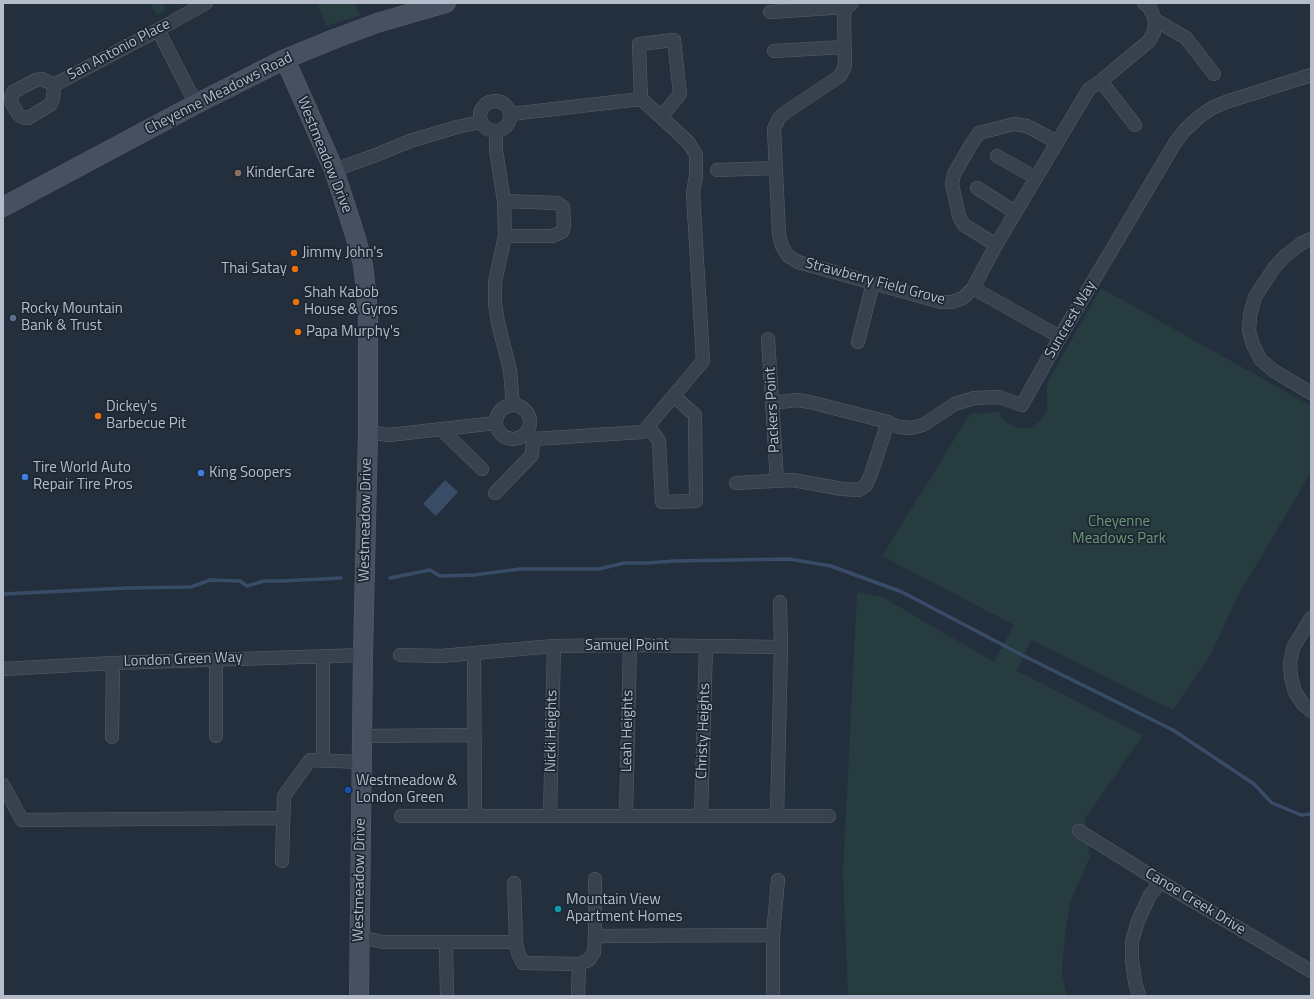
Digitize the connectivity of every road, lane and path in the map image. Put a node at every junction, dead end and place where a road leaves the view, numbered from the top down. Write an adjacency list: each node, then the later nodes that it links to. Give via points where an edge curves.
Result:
1 (206, 3): 7 (street, San Antonio Place)
2 (1144, 3): 6 (street, via 1150,8)
3 (437, 4): 10 (street, Cheyenne Meadows Road, via 370,26)
4 (849, 5): 5 (street); 8 (street, Strawberry Field Grove, via 843,22)
5 (770, 12)
6 (1155, 20): 11 (street, via 1186,38); 13 (street, Strawberry Field Grove, via 1154,32 1149,41)
7 (158, 30): 14 (street, San Antonio Place); 16 (street)
8 (844, 47): 9 (street); 24 (street, Strawberry Field Grove, via 845,66 840,76 779,118 774,129)
9 (774, 51)
10 (285, 59): 16 (street, Cheyenne Meadows Road); 25 (street, Westmeadow Drive)
11 (1214, 74)
12 (1311, 75): 37 (street, Suncrest Way, via 1212,108 1185,130)
13 (1102, 81): 20 (street); 22 (street, Strawberry Field Grove, via 1089,89)
14 (54, 84)
15 (641, 99): 17 (street); 18 (street); 18 (street, via 639,44 674,40 680,94)
16 (196, 104): 30 (street, Cheyenne Meadows Road)
17 (511, 114): 19 (street, via 501,102 491,101 482,108); 21 (street, via 505,129)
18 (661, 117): 41 (street, via 689,142 696,155 693,194 703,361)
19 (481, 122): 21 (street, via 487,130); 25 (street, via 410,141)
20 (1135, 125)
21 (496, 132): 29 (street, via 496,150)
22 (1057, 142): 27 (street, Strawberry Field Grove); 34 (street, via 1027,126 1014,124 979,134 972,143 954,174 952,184 959,216 964,225)
23 (997, 156): 27 (street)
24 (776, 168): 26 (street); 35 (street, Strawberry Field Grove, via 779,235 788,256 798,262)
25 (334, 170): 48 (street, Westmeadow Drive, via 362,265 368,316)
26 (717, 170)
27 (1036, 178): 31 (street, Strawberry Field Grove)
28 (977, 188): 31 (street)
29 (504, 201): 32 (street); 32 (street, via 557,202 563,207 564,225 562,232 552,236)
30 (3, 207)
31 (1015, 212): 34 (street, Strawberry Field Grove)
32 (505, 236): 43 (street, via 495,282 495,303 510,370)
33 (1311, 239): 40 (street, via 1286,255 1274,268 1255,297 1249,331 1252,346 1261,360 1274,372)
34 (996, 245): 36 (street, Strawberry Field Grove)
35 (873, 283): 36 (street, Strawberry Field Grove, via 941,302 963,298); 39 (street)
36 (973, 288): 37 (street)
37 (1060, 337): 44 (street, Suncrest Way, via 1022,406 999,397 974,398 955,404 923,425 899,427)
38 (768, 339): 42 (street, Packers Point)
39 (858, 342)
40 (1311, 393)
41 (674, 396): 46 (street); 46 (street, via 695,415 696,501 662,502 659,441)
42 (772, 403): 44 (street, Suncrest Way, via 797,400 810,402); 51 (street, Packers Point)
43 (513, 405): 45 (street, via 500,410); 49 (street, via 521,406 529,414)
44 (888, 422): 51 (street, via 871,474 866,485 859,490)
45 (496, 423): 47 (street); 49 (street, via 499,431 508,438)
46 (648, 426): 49 (street, via 643,432)
47 (442, 430): 48 (street, via 389,435); 50 (street)
48 (368, 432): 61 (street, Westmeadow Drive)
49 (530, 436): 53 (street, via 532,455)
50 (482, 469)
51 (777, 480): 52 (street)
52 (736, 483)
53 (495, 493)
54 (780, 602): 59 (street)
55 (1311, 618): 67 (street, via 1294,648 1290,663 1295,692)
56 (630, 645): 57 (street, Samuel Point); 58 (street, Samuel Point); 78 (street, Leah Heights)
57 (554, 646): 60 (street, Samuel Point); 77 (street, Nicki Heights)
58 (706, 646): 59 (street, Samuel Point); 79 (street, Christy Heights)
59 (781, 647): 80 (street)
60 (474, 653): 62 (street, Samuel Point, via 442,656); 68 (street)
61 (363, 655): 63 (street, London Green Way); 70 (street, Westmeadow Drive)
62 (400, 655)
63 (323, 656): 64 (street, London Green Way); 72 (street)
64 (216, 659): 65 (street, London Green Way); 69 (street)
65 (113, 662): 66 (street, London Green Way); 71 (street)
66 (3, 669)
67 (1311, 711)
68 (474, 735): 70 (street); 76 (street)
69 (216, 736)
70 (362, 736): 73 (street, Westmeadow Drive)
71 (112, 737)
72 (323, 761): 73 (street); 82 (street, via 310,760 284,796)
73 (362, 762): 91 (street, Westmeadow Drive)
74 (3, 785): 82 (street, via 22,820)
75 (402, 816): 76 (street)
76 (475, 816): 77 (street)
77 (550, 816): 78 (street)
78 (626, 816): 79 (street)
79 (701, 816): 80 (street)
80 (777, 816): 81 (street)
81 (828, 816)
82 (283, 818): 84 (street)
83 (1080, 831): 87 (street, Canoe Creek Drive)
84 (282, 861)
85 (595, 879): 90 (street)
86 (778, 880): 89 (street)
87 (1161, 882): 95 (street, Canoe Creek Drive); 100 (street, via 1150,895 1132,941 1132,960)
88 (514, 883): 93 (street)
89 (773, 934): 90 (street); 99 (street)
90 (595, 936): 94 (street, via 594,952 589,960)
91 (359, 937): 92 (street, via 383,942); 96 (street, Westmeadow Drive)
92 (446, 942): 93 (street); 97 (street)
93 (516, 942): 94 (street, via 523,963)
94 (579, 964): 98 (street)
95 (1311, 971)
96 (359, 996)
97 (447, 996)
98 (578, 996)
99 (773, 996)
100 (1139, 996)

